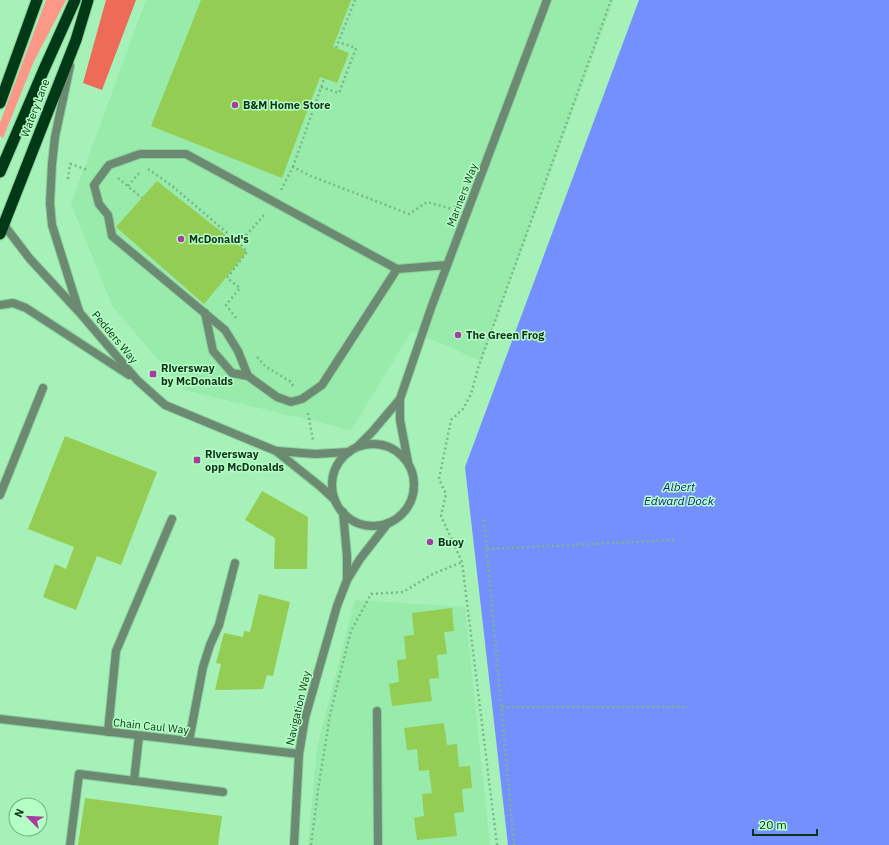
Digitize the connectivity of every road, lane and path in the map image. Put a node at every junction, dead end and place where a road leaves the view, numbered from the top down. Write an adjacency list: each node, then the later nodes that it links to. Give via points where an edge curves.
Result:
1 (37, 0): 12 (highway)
2 (75, 0): 14 (highway)
3 (88, 0): 7 (highway, Watery Lane)
4 (355, 0): 8 (path)
5 (547, 0): 18 (street, Mariners Way)
6 (611, 0): 39 (path, via 478,368 471,394 463,409 450,420 439,479 446,494 441,516)
7 (76, 40): 16 (highway, Watery Lane); 22 (street, via 55,137 50,203 52,225)
8 (339, 42): 9 (path); 11 (path, via 356,48 339,94)
9 (336, 48)
10 (324, 79): 11 (path)
11 (321, 87): 13 (path)
12 (0, 103)
13 (293, 167)
14 (0, 172)
15 (128, 186): 17 (path, via 144,167 171,186)
16 (1, 227): 22 (street, Pedders Way)
17 (239, 243)
18 (447, 265): 19 (street); 26 (street, Mariners Way)
19 (397, 269): 21 (street, via 186,154 140,154 109,165 94,184 99,204 108,215 112,236); 23 (street, via 322,385 302,399 291,402 277,398)
20 (0, 305): 24 (street, via 13,303 26,308)
21 (205, 313): 23 (street, via 225,330 238,351); 23 (street, via 213,351 232,373)
22 (80, 314): 24 (street, Pedders Way)
23 (248, 376)
24 (137, 380): 28 (street, Pedders Way, via 166,405)
25 (43, 388): 31 (street)
26 (400, 399): 27 (street, Mariners Way); 30 (street, Mariners Way, via 400,420)
27 (358, 446): 29 (street); 30 (street, via 372,443 386,445)
28 (276, 451): 29 (street, Pedders Way, via 315,454); 32 (street, Pedders Way)
29 (349, 452): 32 (street, via 339,462 334,474 332,487)
30 (408, 462): 36 (street, via 413,473 412,497 399,517)
31 (0, 495)
32 (335, 500): 33 (street)
33 (343, 512): 36 (street, via 352,520 364,525); 41 (street, Navigation Way, via 347,556)
34 (172, 519): 46 (street, via 116,650)
35 (484, 520): 38 (path)
36 (388, 523): 41 (street, Navigation Way)
37 (674, 540): 38 (path)
38 (487, 549): 42 (path)
39 (462, 562): 54 (path, via 433,574 403,592 371,594 351,631 330,715); 56 (path)
40 (234, 563): 48 (street, via 219,625 203,667)
41 (346, 580): 49 (street, Navigation Way, via 314,683)
42 (502, 707): 43 (path); 57 (path)
43 (687, 707)
44 (376, 711): 55 (street)
45 (0, 719): 46 (street, Chain Caul Way)
46 (108, 732): 47 (street, Chain Caul Way)
47 (139, 736): 48 (street, Chain Caul Way); 50 (street)
48 (189, 741): 49 (street, Chain Caul Way)
49 (299, 754): 53 (street, Navigation Way)
50 (134, 781): 51 (street); 52 (street, via 79,774)
51 (223, 792)
52 (70, 845)
53 (294, 845)
54 (311, 845)
55 (378, 845)
56 (497, 845)
57 (514, 845)

